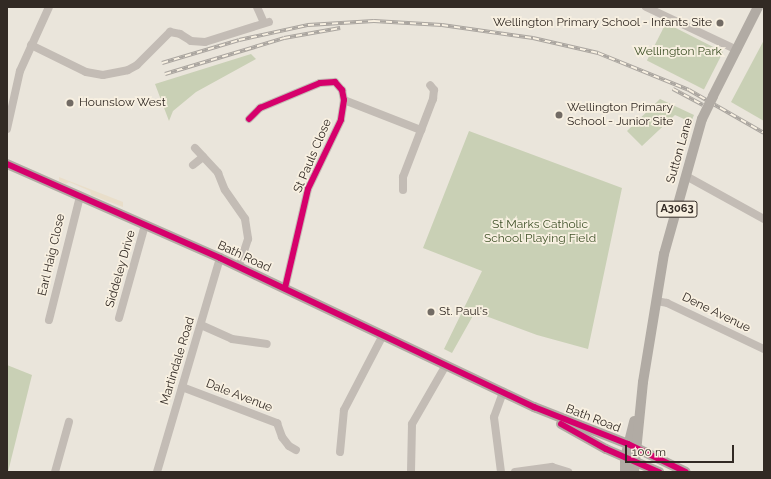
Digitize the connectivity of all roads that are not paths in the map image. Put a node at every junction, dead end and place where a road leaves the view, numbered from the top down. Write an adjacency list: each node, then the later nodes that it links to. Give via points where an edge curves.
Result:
1 (49, 7): 5 (street)
2 (257, 7): 5 (street, via 266,23 204,42 191,41 180,34 170,32 137,65 104,75 86,72)
3 (647, 7): 6 (street)
4 (758, 7): 6 (main road, Sutton Lane / A3063)
5 (31, 45): 10 (street, via 20,71)
6 (737, 50): 16 (main road, Sutton Lane / A3063, bridge, via 702,119)
7 (430, 85): 11 (street, via 434,94)
8 (344, 100): 9 (street, via 338,83 326,81 260,108); 11 (street); 23 (street, St Pauls Close, via 337,132 307,194)
9 (249, 119)
10 (7, 129)
11 (421, 130): 17 (street, via 403,177)
12 (195, 148): 13 (street)
13 (203, 157): 15 (street); 22 (street, via 218,173 225,190 245,219 248,240)
14 (7, 164): 18 (main road, Bath Road)
15 (193, 165)
16 (686, 176): 19 (street); 24 (main road, Sutton Lane / A3063, via 664,254)
17 (403, 190)
18 (80, 197): 20 (main road, Bath Road); 26 (street, Earl Haig Close)
19 (764, 218)
20 (145, 225): 21 (main road, Bath Road); 25 (street, Siddeley Drive)
21 (220, 258): 22 (main road, Bath Road); 27 (street, Martindale Road)
22 (239, 267): 23 (main road, Bath Road)
23 (284, 288): 28 (main road, Bath Road)
24 (656, 301): 30 (street, Dene Avenue, via 667,303); 38 (main road, Sutton Lane / A3063)
25 (119, 318)
26 (49, 320)
27 (201, 325): 29 (street, via 232,339); 32 (street, Martindale Road)
28 (383, 335): 31 (main road, Bath Road); 37 (street, via 344,410)
29 (267, 344)
30 (764, 349)
31 (446, 365): 33 (main road, Bath Road); 41 (street, via 412,424)
32 (182, 387): 36 (street, Dale Avenue, via 277,423 282,437); 40 (street, Martindale Road)
33 (503, 392): 34 (main road, Bath Road); 42 (street, via 494,418)
34 (534, 407): 38 (main road, Bath Road, via 567,421); 38 (main road, Bath Road, via 566,427)
35 (69, 422): 39 (street)
36 (296, 450)
37 (340, 452)
38 (632, 456): 45 (main road, A3063); 46 (main road, Bath Road); 47 (main road); 48 (main road, Bath Road)
39 (55, 472)
40 (157, 472)
41 (411, 472)
42 (501, 472)
43 (515, 472): 44 (street, via 552,467)
44 (568, 472)
45 (625, 472)
46 (659, 472)
47 (671, 472)
48 (686, 472)

